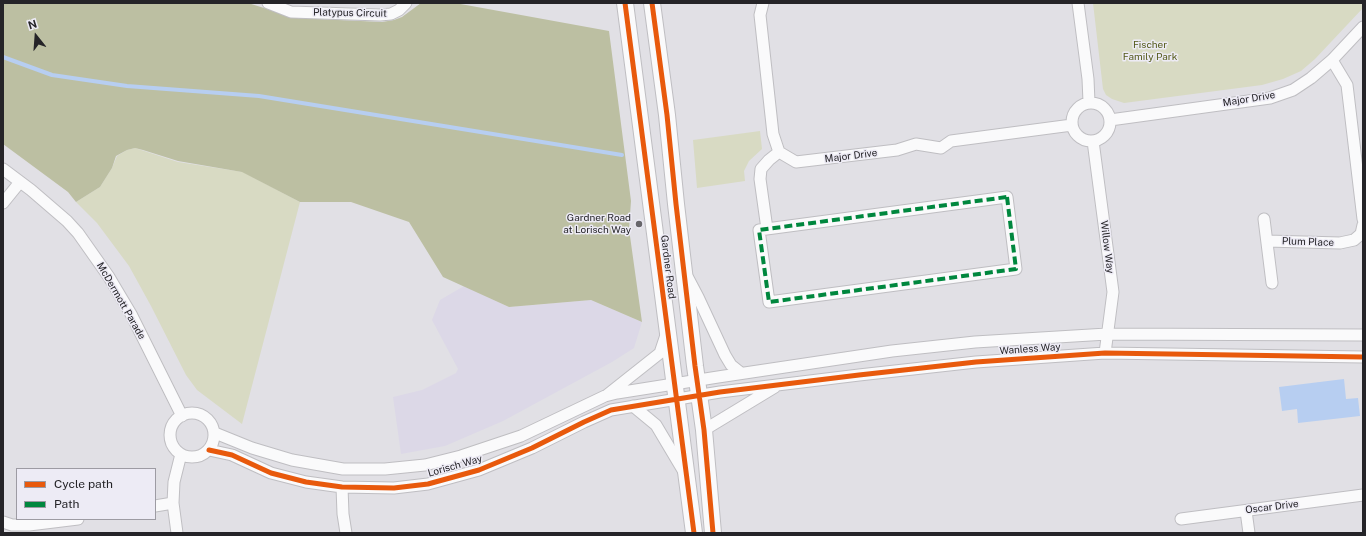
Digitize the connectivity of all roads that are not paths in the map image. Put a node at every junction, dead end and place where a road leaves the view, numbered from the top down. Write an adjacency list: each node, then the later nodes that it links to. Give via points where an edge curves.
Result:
1 (268, 3): 2 (street, Platypus Circuit, via 291,12 380,15 391,14)
2 (406, 3)
3 (624, 3): 24 (street, Gardner Road)
4 (652, 3): 22 (street, Gardner Road)
5 (763, 3): 13 (street, via 760,15 773,134)
6 (1078, 3): 9 (street)
7 (1363, 27): 8 (street, Major Drive)
8 (1332, 60): 10 (street, Major Drive, via 1293,90 1270,98); 18 (street, via 1347,85)
9 (1089, 102): 10 (street, via 1101,105 1109,114); 11 (street, via 1075,110)
10 (1110, 120): 12 (street, via 1110,126 1104,136)
11 (1072, 125): 12 (street, via 1082,139); 13 (street, Major Drive, via 951,141 941,148 916,144 897,150 806,162 796,162)
12 (1093, 141): 25 (street, Willow Way, via 1112,292)
13 (779, 152): 19 (street, via 761,169)
14 (3, 169): 15 (street, McDermott Parade)
15 (20, 182): 16 (street); 35 (street, McDermott Parade, via 74,229 109,277 131,314)
16 (3, 203)
17 (1264, 219): 21 (street, Plum Place)
18 (1363, 219)
19 (767, 229): 19 (street, via 1007,197 1016,269 769,302 759,230)
20 (1362, 231): 21 (street, Plum Place, via 1354,240 1340,243)
21 (1267, 241): 23 (street, Plum Place)
22 (684, 270): 29 (street, via 725,355); 31 (street, Gardner Road)
23 (1272, 283)
24 (668, 332): 32 (street, Gardner Road); 33 (street, Lorisch Way, via 660,353)
25 (1107, 334): 26 (street, Wanless Way); 27 (street, Willow Way); 29 (street, Wanless Way, via 976,342 892,351)
26 (1363, 335)
27 (1105, 353): 28 (street, Wanless Way); 30 (street, Wanless Way, via 976,362)
28 (1363, 357)
29 (741, 373): 31 (street, Wanless Way)
30 (777, 385): 31 (street, Wanless Way); 36 (street)
31 (698, 388): 32 (street, Lorisch Way); 32 (street, Lorisch Way); 36 (street, Gardner Road)
32 (676, 392): 33 (street, Lorisch Way); 34 (street, Lorisch Way); 40 (street, Gardner Road)
33 (605, 396): 37 (street, Lorisch Way, via 521,436 461,456 425,465 385,469 343,468 292,460)
34 (633, 406): 40 (street, Gardner Road, via 656,425); 41 (street, Lorisch Way, via 611,410 532,448 453,478 394,488)
35 (182, 416): 37 (street, via 196,413 202,416 208,420); 39 (street, via 176,421 170,435 171,442)
36 (704, 430): 52 (street, Gardner Road)
37 (214, 433): 38 (street, via 213,445)
38 (209, 450): 39 (street, via 193,458); 41 (street, Lorisch Way, via 232,455 271,473 306,482)
39 (180, 454): 43 (street)
40 (687, 478): 51 (street, Gardner Road)
41 (342, 487): 50 (street)
42 (1363, 495): 45 (street, Oscar Drive)
43 (173, 503): 44 (street); 49 (street)
44 (156, 506)
45 (1246, 511): 46 (street, Oscar Drive); 53 (street)
46 (1181, 519)
47 (70, 520): 48 (street, via 29,525)
48 (3, 522)
49 (177, 533)
50 (346, 533)
51 (694, 533)
52 (713, 533)
53 (1250, 533)

